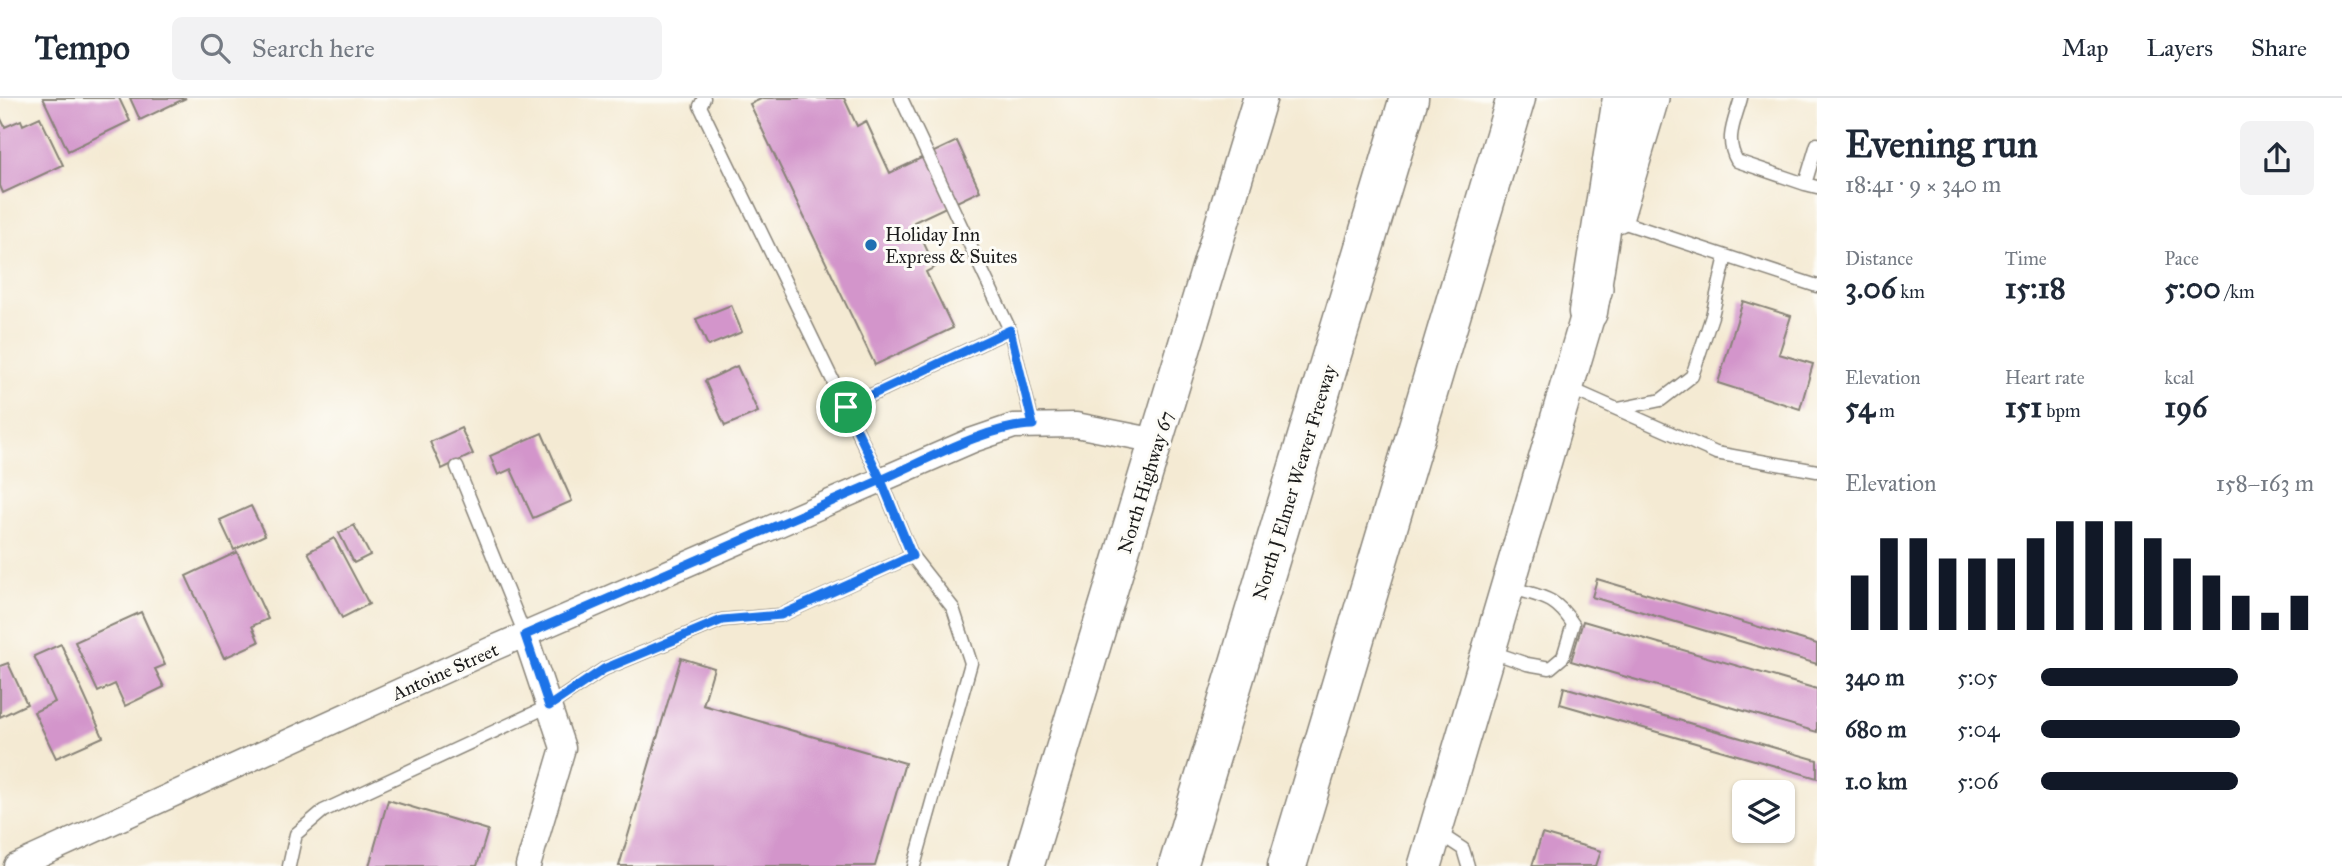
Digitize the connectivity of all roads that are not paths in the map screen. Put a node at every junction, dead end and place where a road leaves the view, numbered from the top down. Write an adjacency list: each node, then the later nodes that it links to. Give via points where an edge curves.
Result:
1 (704, 98): 17 (lane, via 700,106)
2 (901, 98): 15 (lane)
3 (1260, 98): 20 (main road, North Highway 67)
4 (1409, 98): 35 (highway, North J Elmer Weaver Freeway)
5 (1516, 98): 36 (highway)
6 (1622, 98): 14 (highway)
7 (1652, 98): 11 (main road)
8 (1741, 98): 10 (lane, via 1731,132 1730,149 1737,161)
9 (1817, 144): 10 (lane)
10 (1811, 186)
11 (1616, 220): 12 (lane); 14 (main road)
12 (1726, 256): 13 (lane); 18 (lane, via 1692,376 1661,400)
13 (1817, 286)
14 (1588, 312): 16 (main road)
15 (1010, 330): 17 (lane); 19 (lane)
16 (1566, 387): 18 (lane); 25 (main road)
17 (846, 407): 23 (lane)
18 (1617, 409): 22 (lane, via 1716,453)
19 (1033, 425): 20 (street, Antoine Street, via 1076,425); 23 (street, Antoine Street, via 1014,426 973,440)
20 (1157, 441): 34 (main road, North Highway 67)
21 (457, 467): 26 (lane)
22 (1817, 471)
23 (881, 480): 24 (lane); 26 (street, Antoine Street)
24 (912, 556): 28 (lane, via 781,615 722,620 604,669); 33 (lane, via 953,608 971,663)
25 (1507, 586): 27 (main road); 27 (lane, via 1549,599 1561,606 1573,624 1563,657 1550,668)
26 (525, 635): 28 (street); 30 (street, Antoine Street)
27 (1488, 651): 29 (main road)
28 (549, 706): 31 (lane, via 323,811 296,834); 32 (street, via 563,748)
29 (1435, 831): 37 (main road); 38 (lane, via 1463,849)
30 (16, 866)
31 (289, 866)
32 (528, 866)
33 (914, 866)
34 (1027, 866)
35 (1178, 866)
36 (1287, 866)
37 (1424, 866)
38 (1468, 866)

